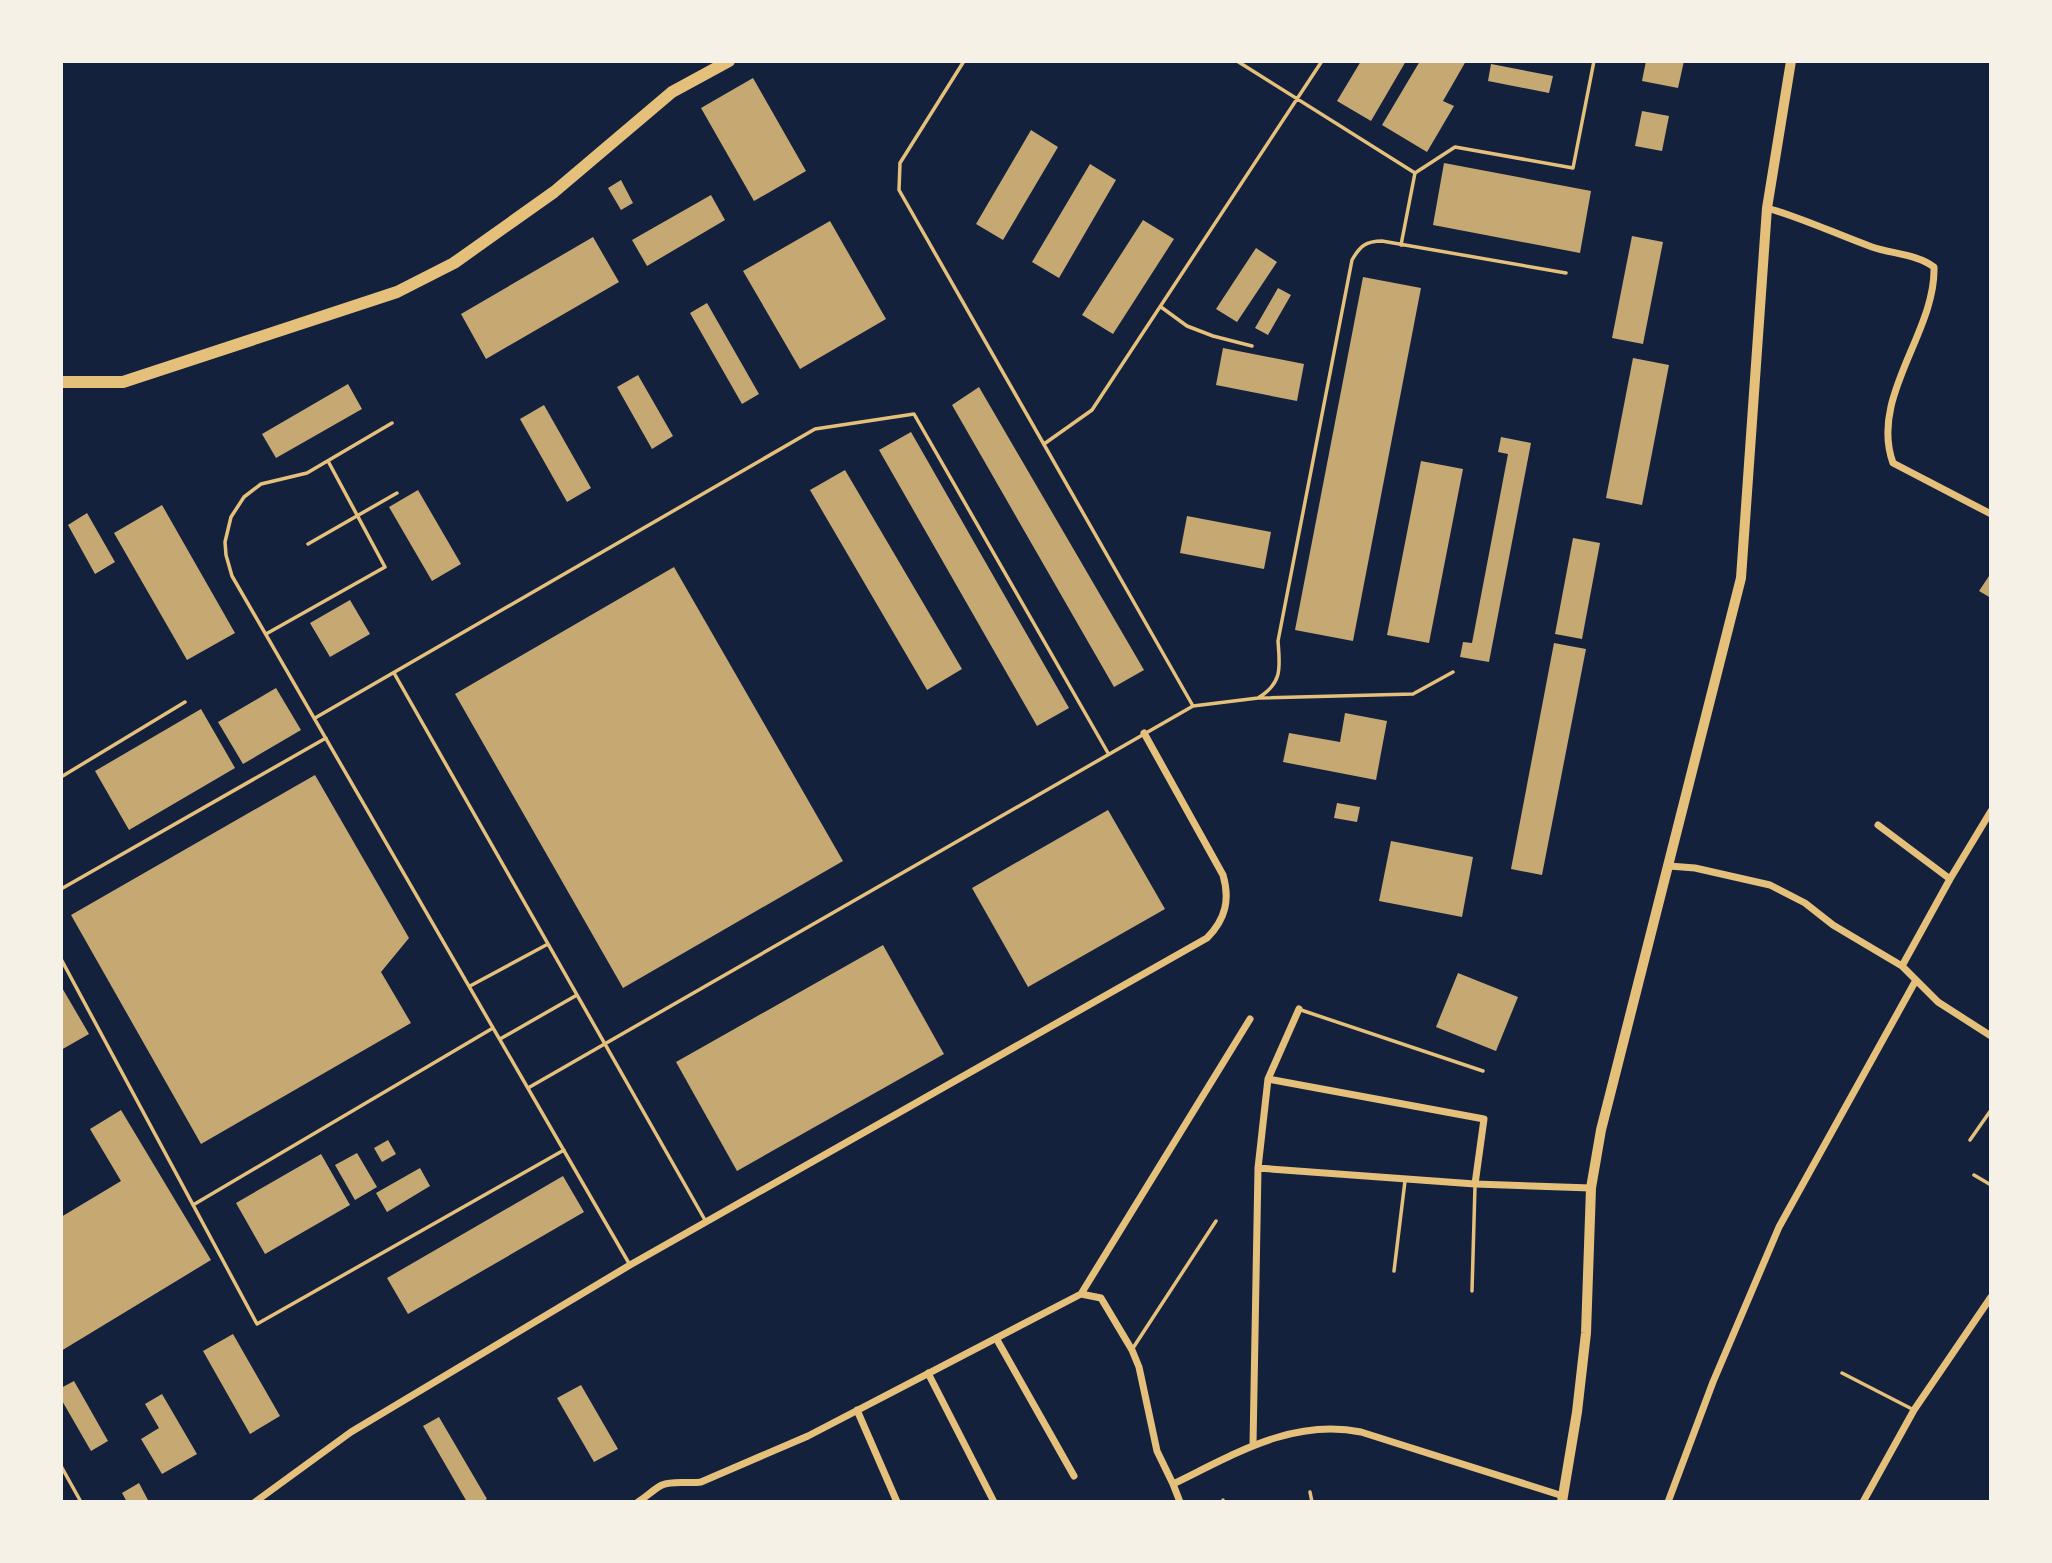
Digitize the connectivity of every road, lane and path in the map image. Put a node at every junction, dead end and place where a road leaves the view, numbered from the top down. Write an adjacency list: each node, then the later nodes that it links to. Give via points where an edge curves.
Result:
1 (729, 61): 14 (main road, via 672,92 554,192 454,262 397,292 123,382)
2 (964, 61): 16 (lane, via 900,163 899,190)
3 (1237, 61): 7 (lane)
4 (1322, 61): 7 (lane)
5 (1594, 61): 8 (lane, via 1573,168 1455,147)
6 (1791, 61): 9 (main road)
7 (1298, 99): 8 (lane); 12 (lane)
8 (1415, 173): 10 (lane)
9 (1768, 208): 19 (street, via 1872,247 1924,259 1934,267 1932,297 1893,403 1888,449 1893,463); 35 (main road, via 1741,578)
10 (1401, 245): 11 (lane); 25 (lane, via 1371,242 1358,249 1352,260 1278,641 1277,681)
11 (1566, 273)
12 (1161, 307): 13 (lane, via 1186,326); 16 (lane, via 1092,410)
13 (1252, 346)
14 (61, 382)
15 (392, 423): 17 (lane)
16 (1044, 444): 27 (lane)
17 (328, 461): 20 (lane); 22 (lane, via 307,473 261,484 244,497 231,517 225,542 232,576)
18 (397, 494): 20 (lane)
19 (1991, 514)
20 (358, 516): 21 (lane); 22 (lane, via 385,567)
21 (308, 544)
22 (266, 634): 28 (lane)
23 (1453, 672): 25 (lane, via 1413,694)
24 (394, 673): 28 (lane); 31 (lane, via 815,429 914,414); 38 (lane)
25 (1258, 698): 27 (lane)
26 (185, 702): 32 (lane)
27 (1193, 706): 29 (lane)
28 (315, 718): 30 (lane)
29 (1144, 733): 31 (lane); 64 (street, via 1223,875 1227,902 1214,930)
30 (326, 738): 37 (lane); 42 (lane)
31 (1108, 754): 49 (lane)
32 (61, 777)
33 (1991, 811): 36 (street)
34 (1878, 825): 36 (street)
35 (1669, 866): 40 (street, via 1770,885); 61 (main road, via 1601,1130)
36 (1950, 879): 40 (street)
37 (61, 889)
38 (548, 944): 42 (lane); 43 (lane)
39 (61, 959): 62 (lane)
40 (1902, 965): 41 (street)
41 (1916, 980): 47 (street, via 1938,1002); 89 (street, via 1779,1227)
42 (469, 986): 46 (lane)
43 (577, 995): 48 (lane); 49 (lane)
44 (1298, 1009): 50 (lane); 51 (street)
45 (1250, 1019): 68 (street)
46 (493, 1028): 48 (lane); 62 (lane)
47 (1991, 1036)
48 (500, 1039): 52 (lane)
49 (605, 1043): 52 (lane); 64 (lane)
50 (1483, 1071)
51 (1268, 1079): 56 (street); 59 (street, via 1484,1119)
52 (528, 1088): 55 (lane)
53 (1991, 1110): 54 (lane)
54 (1970, 1140)
55 (564, 1150): 62 (lane, via 257,1324); 65 (lane)
56 (1258, 1168): 58 (street); 76 (street)
57 (1975, 1175): 60 (lane)
58 (1406, 1179): 59 (street); 66 (lane)
59 (1475, 1184): 61 (street); 67 (lane)
60 (1991, 1185)
61 (1591, 1188): 81 (main road, via 1586,1333)
62 (194, 1205)
63 (1216, 1221): 71 (lane)
64 (706, 1222): 65 (street)
65 (630, 1265): 83 (street, via 351,1432)
66 (1394, 1271)
67 (1472, 1291)
68 (1081, 1294): 70 (street); 71 (street, via 1101,1298)
69 (1991, 1297): 75 (street)
70 (996, 1338): 72 (street); 78 (street)
71 (1132, 1350): 79 (street, via 1157,1451)
72 (928, 1373): 74 (street); 86 (street)
73 (1842, 1373): 75 (lane)
74 (857, 1410): 84 (street, via 701,1482 662,1485); 85 (street)
75 (1914, 1410): 90 (street)
76 (1253, 1446): 79 (street); 81 (street, via 1301,1431 1340,1427)
77 (61, 1466): 82 (lane)
78 (1074, 1476)
79 (1174, 1484): 87 (street)
80 (1310, 1492): 88 (lane)
81 (1562, 1499)
82 (81, 1502)
83 (255, 1502)
84 (638, 1502)
85 (897, 1502)
86 (994, 1502)
87 (1180, 1502)
88 (1312, 1502)
89 (1668, 1502)
90 (1863, 1502)

